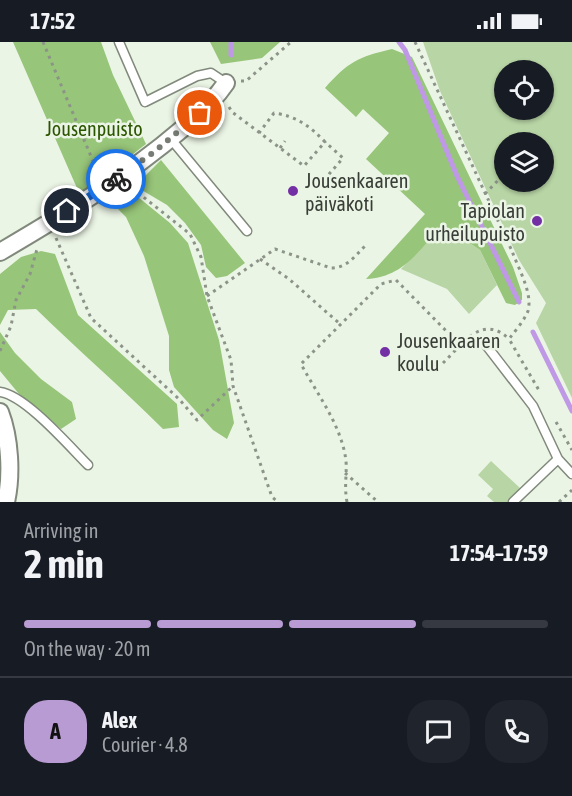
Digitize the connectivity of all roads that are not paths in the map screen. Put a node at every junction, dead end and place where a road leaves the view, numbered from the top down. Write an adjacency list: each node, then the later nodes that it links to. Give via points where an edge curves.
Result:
1 (119, 42): 2 (lane, via 145,102 211,73)
2 (226, 91): 3 (street)
3 (170, 138): 4 (lane); 5 (street, via 104,187)
4 (247, 231)
5 (0, 252)
6 (486, 345): 9 (lane, via 533,406)
7 (0, 392): 10 (lane, via 24,402)
8 (0, 412): 12 (street, via 9,469)
9 (558, 459): 11 (lane); 13 (lane)
10 (88, 465)
11 (572, 474)
12 (6, 502)
13 (513, 502)

